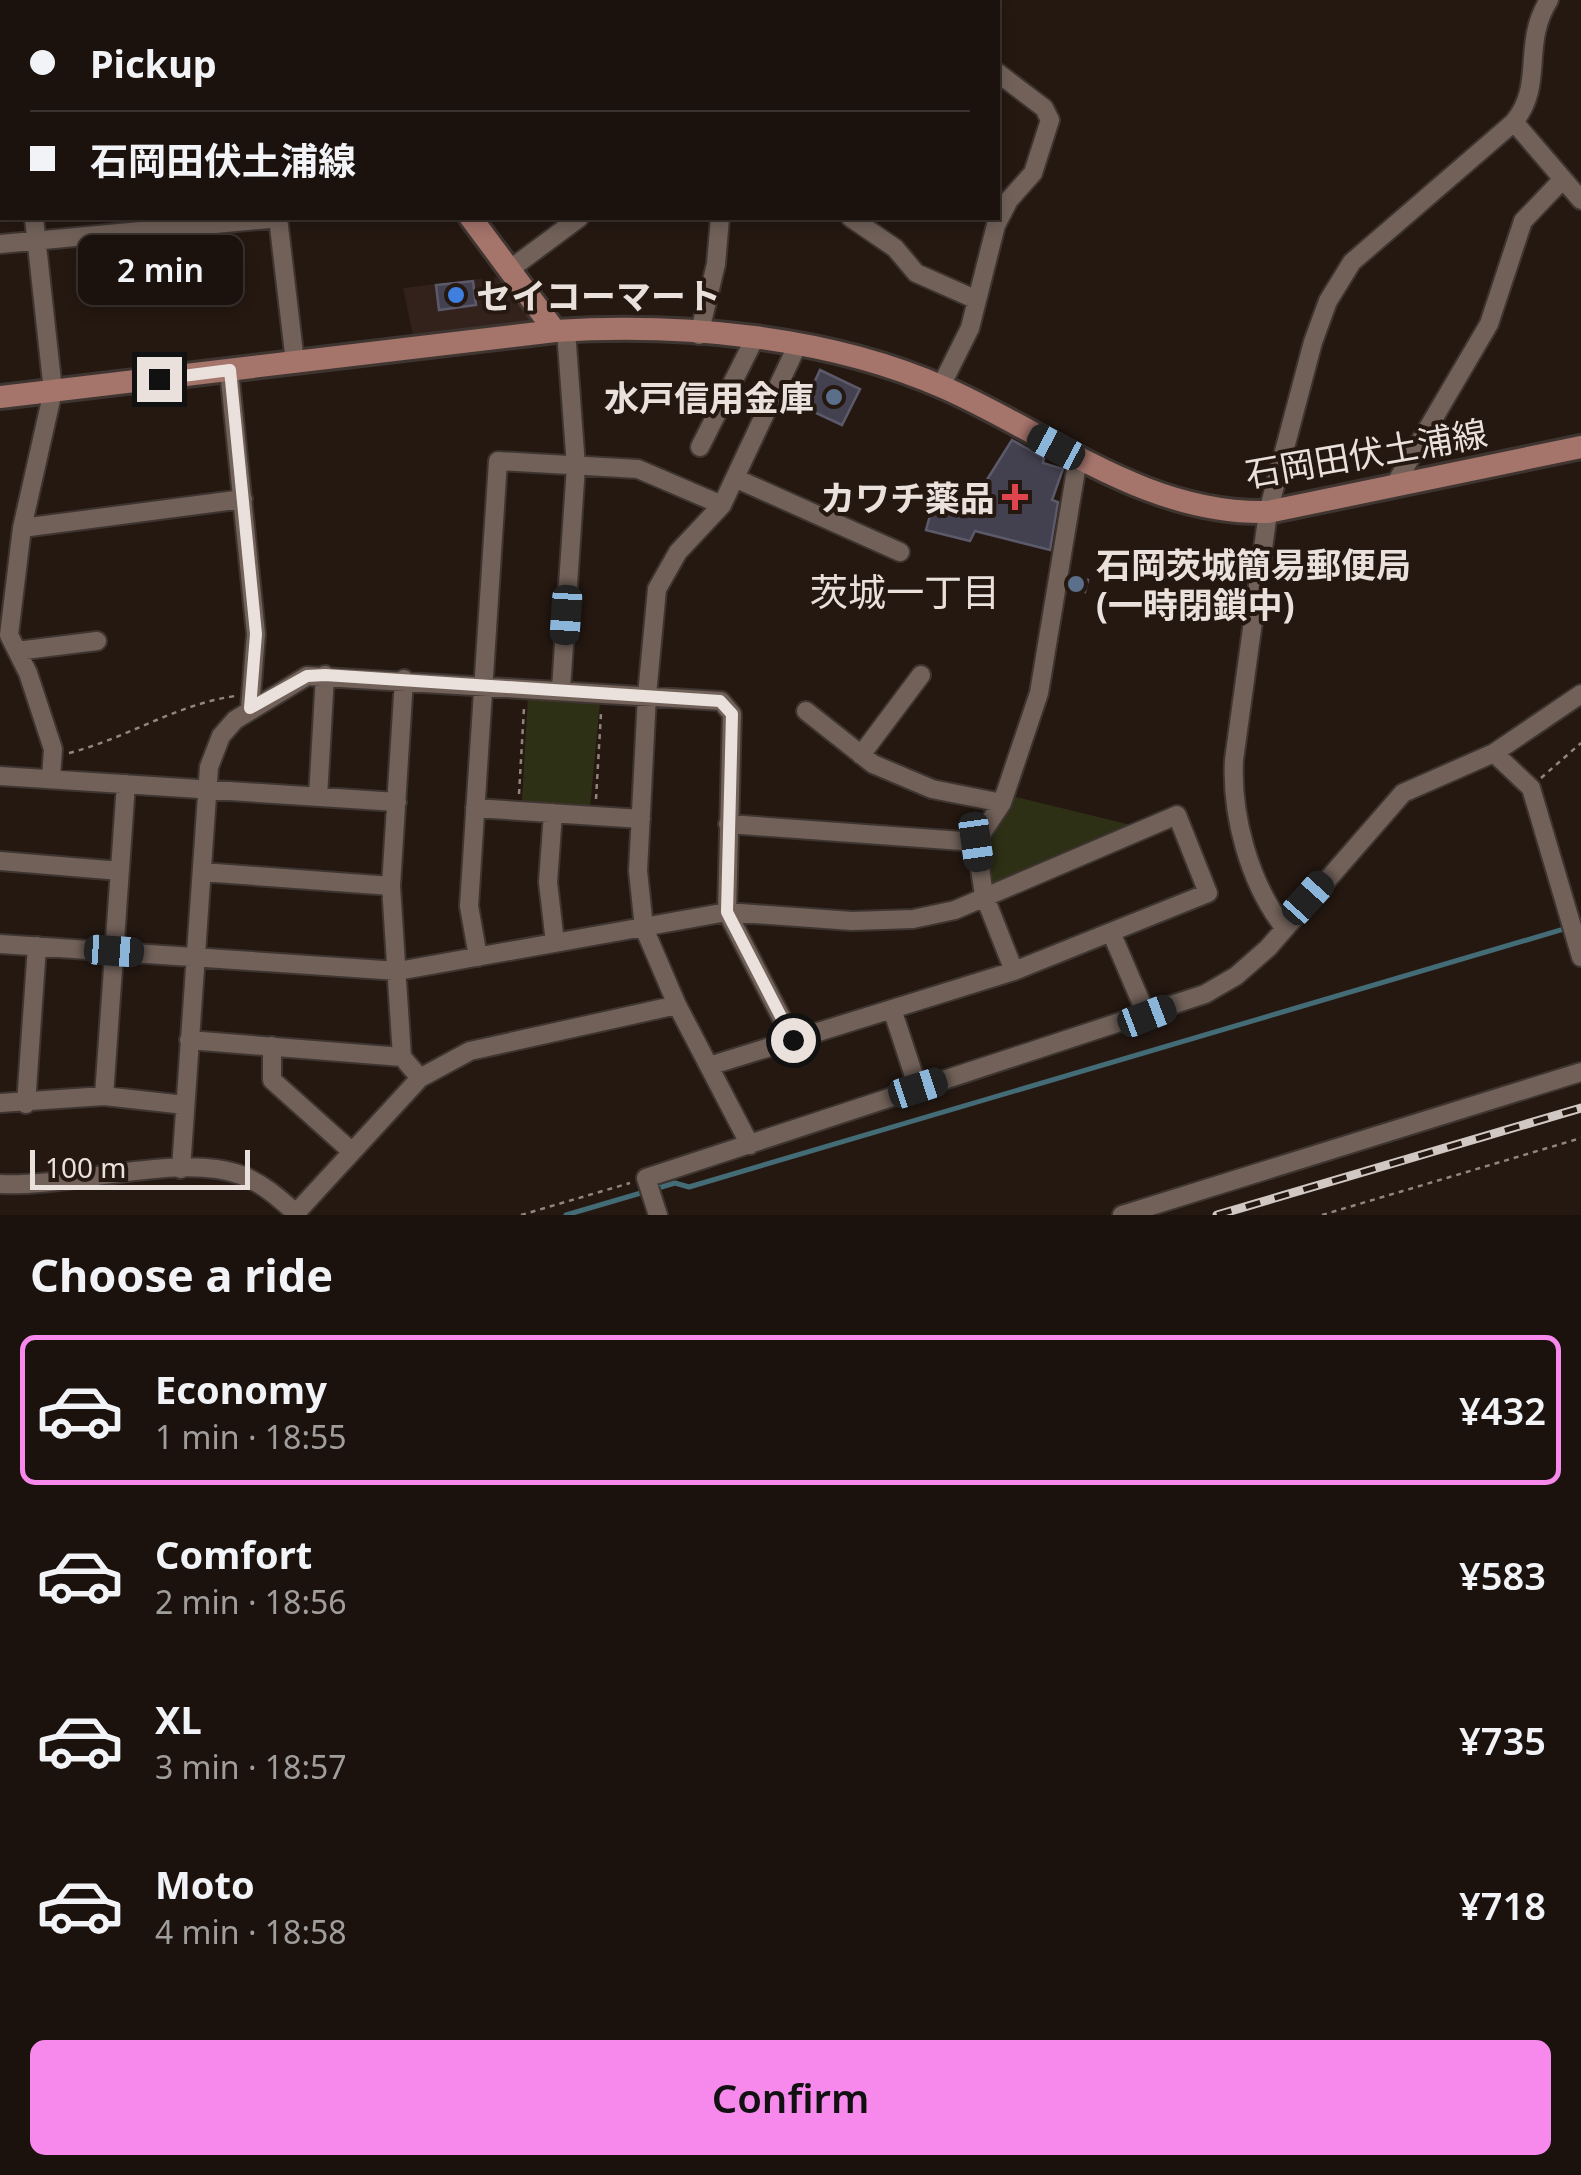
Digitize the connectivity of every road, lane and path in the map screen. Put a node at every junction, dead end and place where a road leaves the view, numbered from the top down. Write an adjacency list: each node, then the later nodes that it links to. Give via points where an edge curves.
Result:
1 (1550, 0): 3 (street, via 1534,24 1532,86)
2 (1000, 75): 6 (street, via 1050,120 1033,173)
3 (1514, 122): 4 (street); 36 (street, via 1352,262 1312,342)
4 (1564, 179): 5 (street); 33 (street, via 1522,221 1489,324)
5 (1581, 200)
6 (1000, 217)
7 (34, 220): 15 (street)
8 (256, 220): 15 (street)
9 (278, 220): 23 (street)
10 (472, 220): 17 (main road)
11 (576, 220): 17 (street)
12 (720, 220): 20 (street)
13 (854, 220): 18 (street, via 895,248 916,273)
14 (998, 220): 18 (street)
15 (37, 240): 16 (street); 26 (street)
16 (0, 244)
17 (509, 270): 19 (main road)
18 (978, 300): 25 (street)
19 (561, 331): 20 (main road, 石岡田伏土浦線); 23 (main road, 石岡田伏土浦線); 31 (street)
20 (700, 334): 21 (main road, 石岡田伏土浦線)
21 (754, 340): 22 (main road, 石岡田伏土浦線); 28 (street)
22 (797, 346): 25 (main road, 石岡田伏土浦線); 32 (street)
23 (295, 362): 24 (main road, 石岡田伏土浦線)
24 (230, 370): 26 (main road, 石岡田伏土浦線); 34 (street)
25 (941, 386): 30 (main road, 石岡田伏土浦線)
26 (52, 391): 27 (main road, 石岡田伏土浦線); 37 (street)
27 (0, 396)
28 (700, 447)
29 (1581, 447): 33 (main road, 石岡田伏土浦線)
30 (1078, 458): 36 (main road, 石岡田伏土浦線, via 1178,500 1215,510); 63 (street, via 1040,694)
31 (576, 466): 35 (street, via 638,469); 44 (street, via 498,461); 45 (street)
32 (737, 480): 35 (street); 38 (street)
33 (1394, 486): 36 (main road, 石岡田伏土浦線)
34 (243, 499): 37 (street); 50 (street, via 256,634)
35 (722, 505): 48 (street, via 678,552 658,589)
36 (1268, 512): 77 (street, via 1232,799 1267,905)
37 (22, 528): 39 (street)
38 (900, 552)
39 (9, 640): 40 (street); 55 (street, via 28,673)
40 (97, 641)
41 (922, 674): 54 (street)
42 (325, 675): 43 (street); 50 (street); 61 (street)
43 (404, 679): 44 (street); 62 (street)
44 (483, 684): 45 (street); 64 (street)
45 (562, 690): 48 (street)
46 (524, 694): 65 (path)
47 (1581, 694): 53 (street)
48 (647, 695): 68 (street); 69 (street, via 720,701 732,714)
49 (602, 700): 67 (path)
50 (250, 701): 55 (path, via 191,703 130,733); 60 (street, via 222,736)
51 (806, 711): 54 (street)
52 (1581, 743): 59 (path)
53 (1494, 754): 59 (street); 77 (street, via 1403,793)
54 (861, 755): 63 (street, via 932,789)
55 (53, 757): 57 (street)
56 (0, 776): 57 (street)
57 (51, 778): 58 (street)
58 (126, 784): 60 (street); 72 (street)
59 (1531, 788): 86 (street)
60 (208, 789): 61 (street); 73 (street)
61 (318, 797): 62 (street)
62 (396, 802): 74 (street)
63 (1002, 803): 70 (street)
64 (475, 808): 65 (street); 85 (street, via 469,906)
65 (518, 811): 66 (street)
66 (553, 813): 67 (street); 80 (street, via 548,882)
67 (595, 816): 68 (street)
68 (641, 819): 78 (street)
69 (728, 824): 70 (street); 76 (street)
70 (976, 842): 75 (street)
71 (0, 861): 72 (street)
72 (120, 871): 83 (street)
73 (202, 872): 74 (street); 84 (street)
74 (391, 886): 87 (street)
75 (984, 894): 76 (street, via 956,910 913,919); 79 (street, via 1178,815 1208,894); 88 (street)
76 (727, 912): 78 (street); 93 (street)
77 (1283, 926): 91 (street, via 1236,976)
78 (644, 928): 80 (street); 89 (street)
79 (1111, 932): 88 (street); 91 (street)
80 (556, 943): 85 (street)
81 (0, 944): 82 (street)
82 (37, 946): 83 (street); 102 (street)
83 (114, 951): 84 (street); 100 (street)
84 (195, 956): 87 (street); 92 (street)
85 (478, 957): 87 (street)
86 (1581, 957)
87 (398, 971): 95 (street)
88 (1014, 971): 90 (street)
89 (677, 1005): 96 (street); 98 (street, via 470,1050)
90 (892, 1009): 93 (street); 99 (street)
91 (1147, 1016): 99 (street)
92 (189, 1040): 94 (street); 103 (street)
93 (793, 1040): 96 (street)
94 (272, 1046): 95 (street); 106 (street, via 272,1080)
95 (402, 1056): 98 (street)
96 (709, 1066): 105 (street)
97 (1581, 1072): 113 (street)
98 (420, 1078): 106 (street)
99 (918, 1088): 105 (street)
100 (104, 1096): 102 (street); 103 (street)
101 (0, 1103): 102 (street)
102 (26, 1104)
103 (185, 1105): 107 (street)
104 (1581, 1138): 114 (path)
105 (750, 1145): 108 (street)
106 (350, 1150): 110 (street)
107 (181, 1169): 109 (street); 110 (street, via 236,1173 262,1184)
108 (646, 1178): 111 (path); 112 (street)
109 (0, 1184)
110 (297, 1214)
111 (521, 1215)
112 (658, 1215)
113 (1122, 1215)
114 (1322, 1215)

